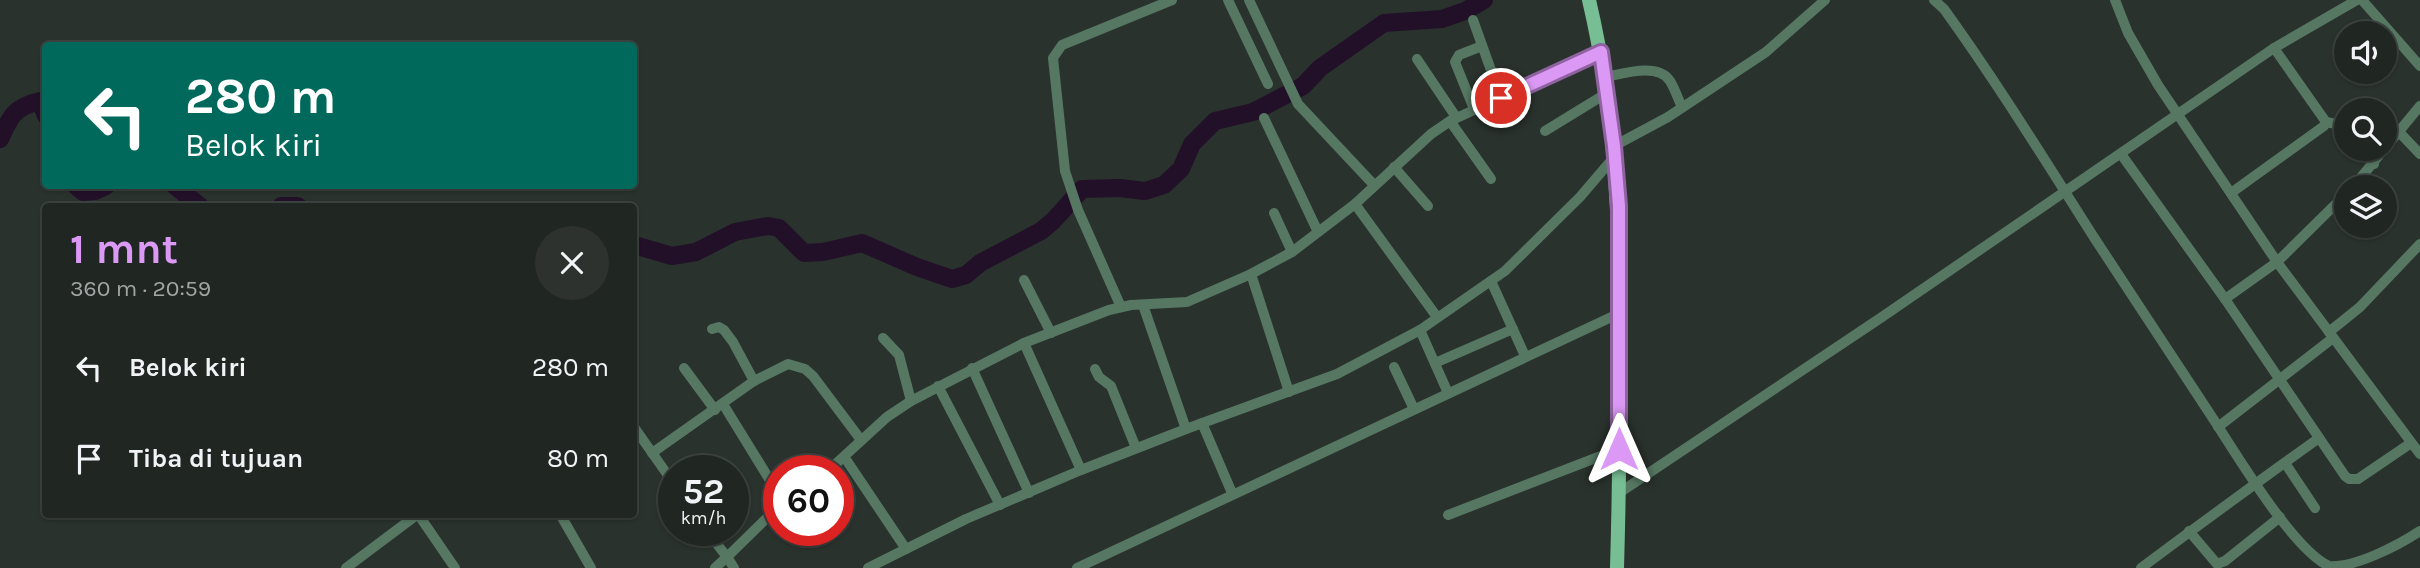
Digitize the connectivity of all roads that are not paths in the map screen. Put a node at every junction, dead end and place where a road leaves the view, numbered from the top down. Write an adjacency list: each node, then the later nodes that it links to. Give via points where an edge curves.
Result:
1 (1172, 0): 53 (street, via 1062,45 1053,58 1065,171)
2 (1228, 0): 16 (street)
3 (1248, 0): 37 (street, via 1292,94)
4 (1589, 0): 12 (main road)
5 (1826, 0): 20 (street, via 1766,52)
6 (1934, 0): 38 (street, via 2017,113)
7 (2115, 0): 22 (street, via 2128,33)
8 (2359, 0): 11 (street); 14 (street)
9 (1473, 20): 10 (street)
10 (1482, 46): 18 (street); 21 (street, via 1459,55 1455,62)
11 (2274, 48): 22 (street); 25 (street)
12 (1601, 52): 15 (main road); 18 (street)
13 (1417, 59): 24 (street)
14 (2420, 66)
15 (1605, 76): 17 (main road); 20 (street, via 1640,71 1661,74 1670,81)
16 (1268, 84)
17 (1607, 93): 27 (street); 29 (main road)
18 (1501, 98): 21 (street)
19 (2420, 106): 28 (street)
20 (1682, 107): 29 (street)
21 (1474, 109): 24 (street)
22 (2179, 115): 30 (street); 39 (street)
23 (1264, 118): 44 (street)
24 (1452, 119): 34 (street); 36 (street)
25 (2326, 122): 26 (street); 39 (street)
26 (2334, 124)
27 (1545, 131)
28 (2400, 133): 31 (street); 33 (street)
29 (1615, 150): 50 (street, via 1570,206); 54 (main road)
30 (2121, 153): 38 (street); 51 (street)
31 (2420, 154)
32 (2371, 161): 33 (street)
33 (2374, 164): 35 (street)
34 (1394, 167): 37 (street); 41 (street)
35 (2364, 175)
36 (1492, 179)
37 (1374, 185): 40 (street)
38 (2065, 192): 78 (street); 97 (street)
39 (2231, 193): 47 (street)
40 (1355, 204): 44 (street); 55 (street)
41 (1428, 206)
42 (2334, 206): 47 (street)
43 (1274, 213): 46 (street)
44 (1318, 232): 46 (street)
45 (2420, 244): 60 (street)
46 (1292, 252): 48 (street)
47 (2277, 262): 51 (street); 60 (street)
48 (1251, 274): 52 (street, via 1186,302); 72 (street)
49 (1024, 280): 59 (street)
50 (1491, 281): 55 (street); 57 (street)
51 (2225, 299): 69 (street)
52 (1143, 305): 53 (street); 79 (street)
53 (1121, 307): 59 (street)
54 (1620, 313): 63 (street); 85 (main road)
55 (1437, 317): 58 (street)
56 (712, 329): 70 (street, via 719,327 729,335)
57 (1513, 329): 63 (street); 64 (street)
58 (1420, 330): 64 (street); 72 (street, via 1337,374)
59 (1051, 333): 62 (street)
60 (2331, 335): 69 (street); 83 (street)
61 (883, 338): 74 (street, via 899,355)
62 (1024, 343): 67 (street); 91 (street)
63 (1525, 356): 73 (street)
64 (1435, 363): 73 (street)
65 (1394, 367): 76 (street)
66 (684, 368): 75 (street)
67 (972, 368): 71 (street); 95 (street)
68 (1095, 369): 84 (street, via 1111,386)
69 (2280, 380): 78 (street); 81 (street)
70 (754, 381): 75 (street); 82 (street, via 788,364 805,369)
71 (938, 386): 74 (street); 98 (street)
72 (1289, 392): 77 (street)
73 (1448, 393): 76 (street)
74 (911, 401): 82 (street)
75 (719, 407): 86 (street); 93 (street)
76 (1414, 409): 96 (street)
77 (1202, 423): 79 (street); 96 (street)
78 (2218, 427): 94 (street)
79 (1186, 429): 84 (street)
80 (637, 431): 86 (street)
81 (2319, 438): 83 (street, via 2345,476 2353,480); 90 (street)
82 (861, 440): 88 (street)
83 (2411, 443): 87 (street)
84 (1136, 448): 91 (street)
85 (1619, 449): 97 (main road); 100 (street)
86 (652, 453): 89 (street)
87 (2420, 454)
88 (847, 455)
89 (658, 461)
90 (2285, 463): 94 (street); 99 (street)
91 (1081, 470): 95 (street)
92 (854, 471): 109 (street)
93 (763, 472)
94 (2257, 485): 101 (street); 106 (street)
95 (1029, 493): 98 (street)
96 (1232, 493): 117 (street)
97 (1619, 493): 118 (main road)
98 (1000, 505): 109 (street)
99 (2315, 508)
100 (1448, 514)
101 (2280, 517): 106 (street, via 2217,564); 107 (street, via 2317,559 2336,568 2369,562)
102 (413, 518): 111 (street)
103 (421, 518): 112 (street)
104 (562, 518): 113 (street)
105 (763, 522): 110 (street)
106 (2189, 531): 119 (street)
107 (2420, 531)
108 (718, 546): 110 (street)
109 (906, 549): 116 (street)
110 (727, 557): 114 (street); 115 (street)
111 (346, 568)
112 (455, 568)
113 (591, 568)
114 (715, 568)
115 (734, 568)
116 (867, 568)
117 (1077, 568)
118 (1616, 568)
119 (2141, 568)

